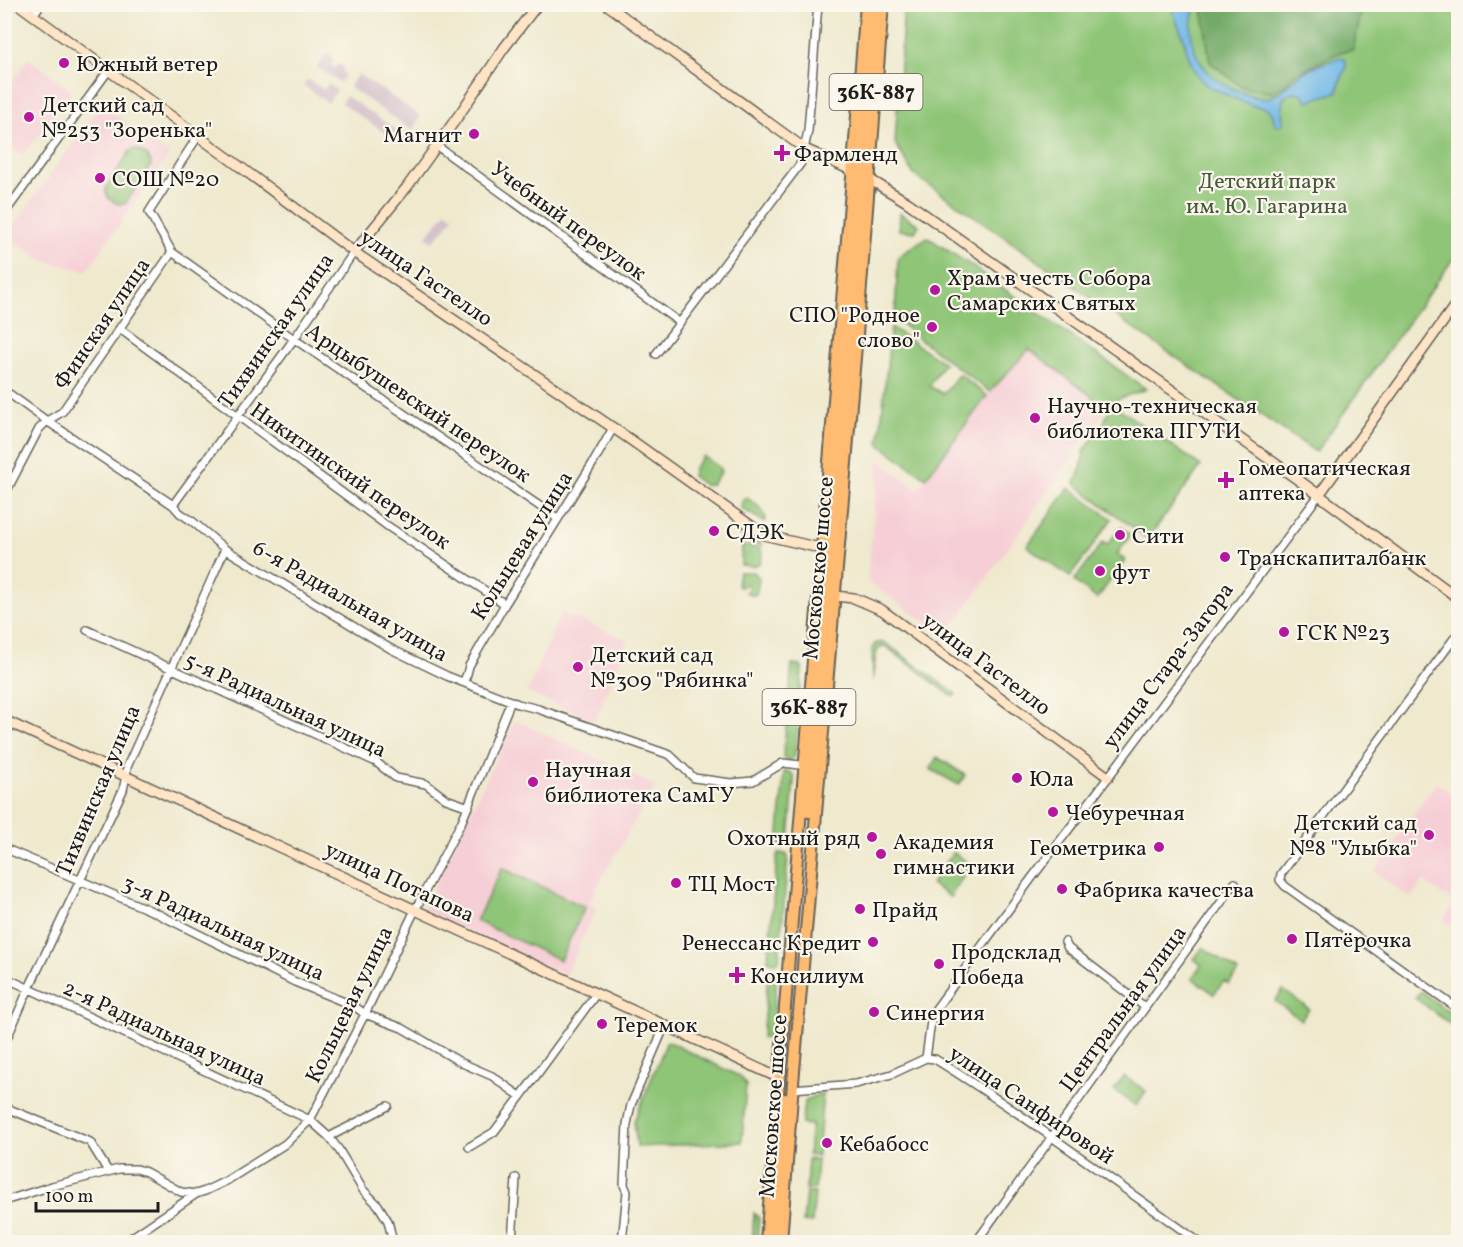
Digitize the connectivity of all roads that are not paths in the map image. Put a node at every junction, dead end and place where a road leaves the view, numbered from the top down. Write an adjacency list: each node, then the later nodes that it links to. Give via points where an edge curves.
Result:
1 (18, 4): 9 (street, улица Гастелло)
2 (41, 4): 9 (street)
3 (538, 4): 12 (street, Тихвинская улица)
4 (606, 4): 13 (street)
5 (818, 4): 13 (street)
6 (866, 4): 14 (main road, Московское шоссе / 36К-887)
7 (874, 4): 14 (main road, Московское шоссе / 36К-887)
8 (883, 4): 14 (main road, Московское шоссе / 36К-887)
9 (33, 15): 10 (street, улица Гастелло)
10 (108, 71): 11 (street, улица Гастелло); 15 (street)
11 (198, 136): 16 (street, Финская улица, via 149,212); 17 (street, улица Гастелло)
12 (437, 146): 17 (street, Тихвинская улица); 19 (street, Учебный переулок)
13 (805, 148): 14 (street); 19 (street, via 801,163)
14 (861, 175): 27 (street, via 907,202); 32 (main road, Московское шоссе / 36К-887); 33 (main road, Московское шоссе / 36К-887, via 859,311)
15 (4, 214)
16 (172, 252): 20 (street, Финская улица); 21 (street, Арцыбушевский переулок)
17 (354, 252): 21 (street, Тихвинская улица); 26 (street, улица Гастелло)
18 (1458, 301): 27 (street, улица Стара-Загора)
19 (679, 322): 22 (street)
20 (120, 329): 24 (street, Никитинский переулок); 25 (street, Финская улица, via 62,411)
21 (294, 339): 24 (street, Тихвинская улица); 30 (street, Арцыбушевский переулок)
22 (656, 354)
23 (4, 390): 25 (street, 6-я Радиальная улица)
24 (238, 417): 29 (street, Тихвинская улица); 35 (street, Никитинский переулок, via 386,525)
25 (47, 421): 28 (street, Финская улица); 29 (street, 6-я Радиальная улица)
26 (613, 428): 30 (street, Кольцевая улица); 32 (street, улица Гастелло, via 764,535)
27 (1319, 495): 34 (street); 44 (street, улица Стара-Загора)
28 (4, 496)
29 (173, 506): 31 (street, 6-я Радиальная улица)
30 (557, 518): 35 (street, Кольцевая улица)
31 (225, 549): 38 (street, Тихвинская улица); 39 (street, 6-я Радиальная улица, via 391,649)
32 (826, 549): 42 (main road, Московское шоссе / 36К-887)
33 (834, 596): 44 (street, улица Гастелло, via 854,598 882,610); 60 (main road, Московское шоссе / 36К-887)
34 (1458, 598)
35 (505, 604): 39 (street, Кольцевая улица)
36 (87, 630): 38 (street, 5-я Радиальная улица)
37 (1458, 633): 55 (street, via 1280,880)
38 (170, 669): 43 (street, Тихвинская улица); 45 (street, 5-я Радиальная улица, via 376,762 396,778 426,784 446,799)
39 (464, 681): 40 (street, 6-я Радиальная улица)
40 (511, 701): 42 (street, 6-я Радиальная улица, via 670,755 694,778 753,782 783,763); 45 (street, Кольцевая улица)
41 (4, 720): 43 (street, улица Потапова)
42 (808, 766): 60 (main road, Московское шоссе / 36К-887)
43 (126, 776): 47 (street, Тихвинская улица); 49 (street, улица Потапова)
44 (1108, 777): 59 (street, улица Стара-Загора, via 932,1014)
45 (469, 807): 49 (street, Кольцевая улица)
46 (4, 848): 47 (street, 3-я Радиальная улица)
47 (80, 881): 52 (street, Тихвинская улица); 56 (street, 3-я Радиальная улица, via 154,912)
48 (1235, 884): 54 (street, Центральная улица)
49 (415, 910): 53 (street, улица Потапова); 56 (street, Кольцевая улица)
50 (1065, 942): 54 (street)
51 (4, 977): 52 (street, 2-я Радиальная улица)
52 (30, 988): 58 (street, Тихвинская улица); 64 (street, 2-я Радиальная улица)
53 (596, 994): 57 (street, улица Потапова); 61 (street)
54 (1145, 1007): 65 (street, Центральная улица)
55 (1458, 1008)
56 (365, 1014): 61 (street, 3-я Радиальная улица, via 402,1028 492,1076); 64 (street, Кольцевая улица)
57 (665, 1025): 60 (street, улица Потапова); 75 (street, via 631,1105 627,1124)
58 (4, 1046)
59 (926, 1058): 60 (street, улица Санфировой, via 892,1074 856,1084 829,1087); 65 (street, улица Санфировой, via 935,1059 987,1091)
60 (786, 1083): 76 (main road, Московское шоссе / 36К-887); 77 (main road, Московское шоссе / 36К-887); 78 (main road, Московское шоссе / 36К-887)
61 (520, 1096): 67 (street, via 494,1131)
62 (388, 1106): 66 (street)
63 (4, 1107): 68 (street, via 90,1142)
64 (310, 1120): 66 (street, 2-я Радиальная улица); 70 (street, Кольцевая улица, via 285,1144 226,1181)
65 (1052, 1136): 79 (street, Центральная улица); 80 (street, улица Санфировой)
66 (329, 1137): 73 (street, 2-я Радиальная улица, via 388,1221)
67 (470, 1147)
68 (108, 1171): 70 (street, via 137,1169); 71 (street)
69 (516, 1178): 74 (street)
70 (196, 1194): 72 (street, Кольцевая улица)
71 (4, 1201)
72 (125, 1242)
73 (393, 1242)
74 (512, 1242)
75 (622, 1242)
76 (766, 1242)
77 (774, 1242)
78 (781, 1242)
79 (976, 1242)
80 (1199, 1242)

